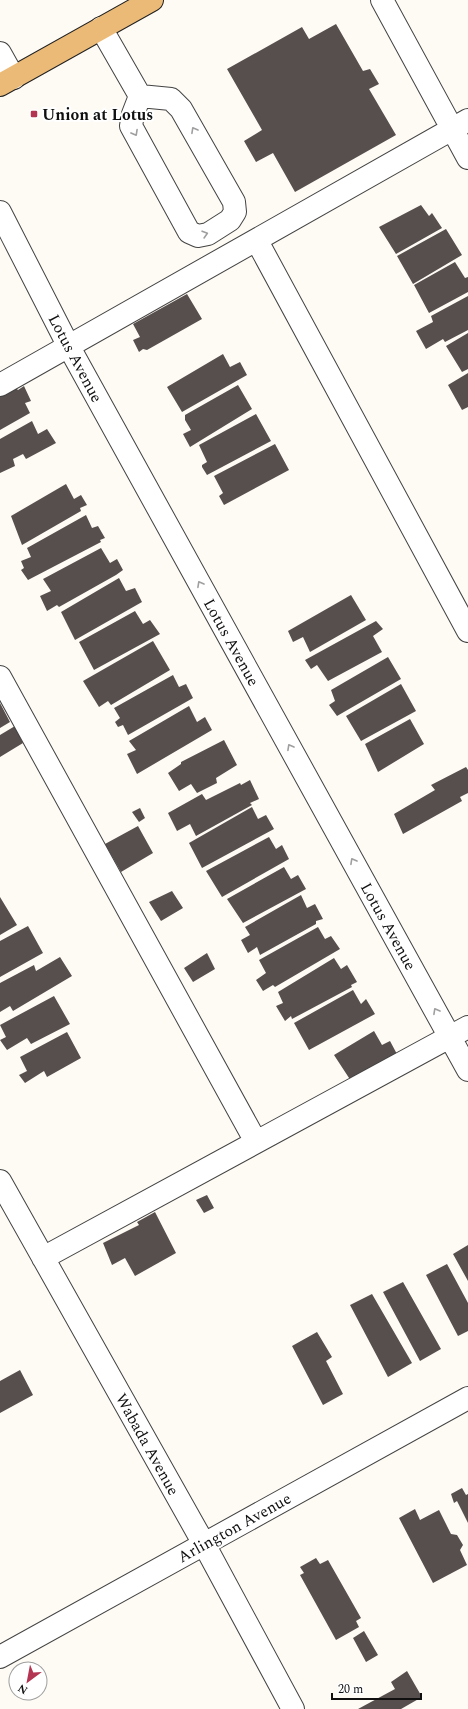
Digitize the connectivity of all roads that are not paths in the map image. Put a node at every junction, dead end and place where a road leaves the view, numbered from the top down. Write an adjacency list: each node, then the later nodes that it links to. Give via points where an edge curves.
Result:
1 (152, 0): 3 (main road)
2 (382, 0): 7 (street)
3 (101, 28): 5 (main road); 6 (street)
4 (0, 53): 5 (street)
5 (7, 81)
6 (140, 96): 6 (street, one-way to 6, via 131,126 189,232 198,236 208,234 230,220 235,212 234,202 182,109 171,99)
7 (460, 125): 8 (street); 10 (street)
8 (468, 158)
9 (0, 212): 11 (street, Lotus Avenue)
10 (257, 241): 11 (street); 13 (street)
11 (69, 347): 12 (street); 15 (street, Lotus Avenue, one-way to 11)
12 (0, 385)
13 (468, 631)
14 (0, 677): 17 (street)
15 (459, 1032): 16 (street, Lotus Avenue); 17 (street)
16 (468, 1070)
17 (256, 1142): 19 (street)
18 (0, 1181): 19 (street, Wabada Avenue)
19 (43, 1258): 21 (street, Wabada Avenue)
20 (468, 1398): 21 (street, Arlington Avenue)
21 (204, 1544): 22 (street, Arlington Avenue); 23 (street, Wabada Avenue)
22 (3, 1649)
23 (293, 1709)

